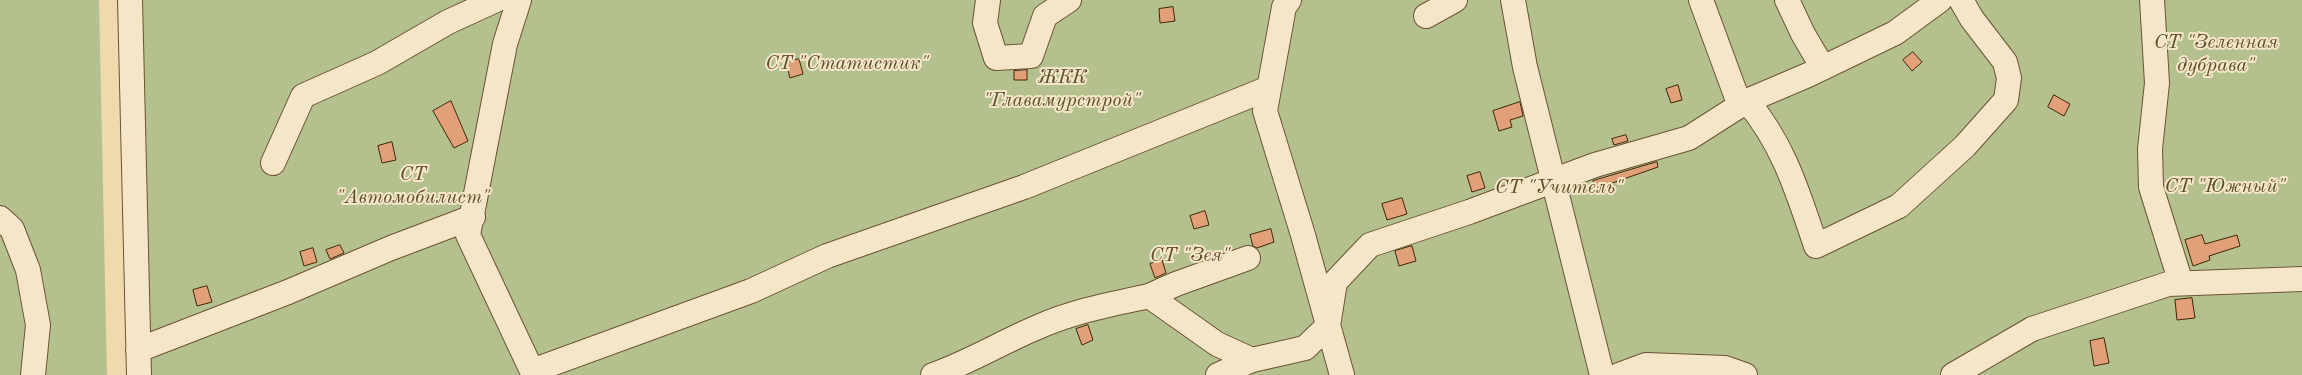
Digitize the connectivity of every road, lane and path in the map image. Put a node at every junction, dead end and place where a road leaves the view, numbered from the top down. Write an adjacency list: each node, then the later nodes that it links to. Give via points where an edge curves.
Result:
1 (130, 0): 27 (street)
2 (496, 0): 18 (street, via 448,22 377,63 302,96)
3 (519, 0): 20 (street, via 505,44)
4 (988, 0): 5 (street, via 985,23 996,58 1031,56 1045,16)
5 (1069, 0)
6 (1289, 0): 16 (street, via 1284,7)
7 (1455, 0): 14 (street)
8 (1513, 0): 19 (street, via 1524,66)
9 (1701, 0): 17 (street)
10 (1787, 0): 15 (street)
11 (1940, 0): 15 (street, via 1895,33)
12 (1961, 0): 17 (street, via 2004,62 2009,78 2006,100 1965,146 1899,206 1816,246 1788,164 1764,122)
13 (2152, 0): 24 (street, via 2158,83 2150,149 2151,187)
14 (1426, 16)
15 (1823, 68): 17 (street)
16 (1269, 88): 26 (street, via 1265,112); 29 (street, via 1024,187 827,256 751,291)
17 (1744, 104): 19 (street, via 1689,138)
18 (274, 163)
19 (1554, 180): 26 (street, via 1370,245 1335,282); 35 (street)
20 (473, 217): 27 (street); 29 (street, via 468,235)
21 (0, 218): 30 (street, via 12,229 28,270 38,326)
22 (1248, 258): 25 (street)
23 (2302, 279): 24 (street)
24 (2181, 283): 38 (street, via 2168,284 2032,329)
25 (1149, 296): 28 (street, via 1217,344); 32 (street, via 1080,311)
26 (1328, 326): 28 (street, via 1305,348); 34 (street)
27 (138, 350): 31 (street)
28 (1252, 360): 33 (street)
29 (531, 373)
30 (33, 375)
31 (139, 375)
32 (933, 375)
33 (1218, 375)
34 (1342, 375)
35 (1602, 375)
36 (1619, 375): 37 (street, via 1646,365 1725,368)
37 (1745, 375)
38 (1953, 375)

